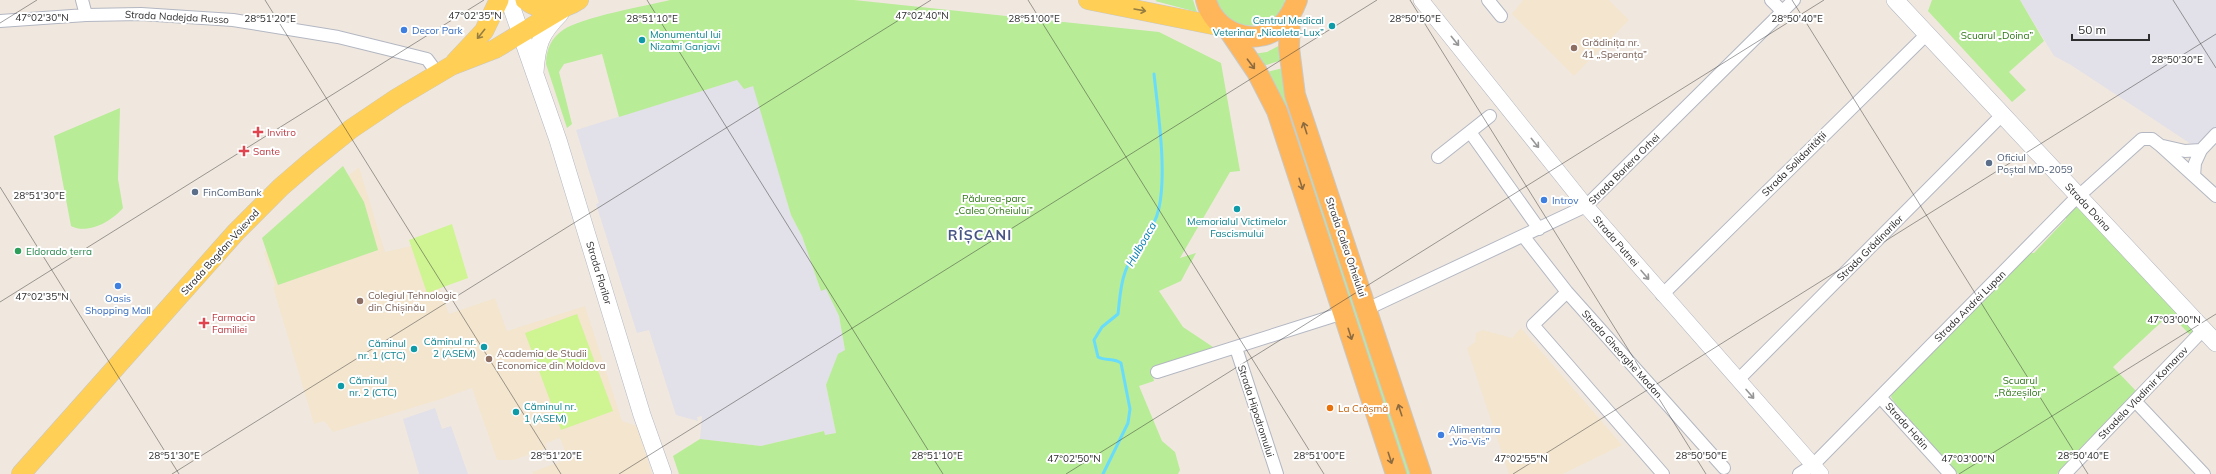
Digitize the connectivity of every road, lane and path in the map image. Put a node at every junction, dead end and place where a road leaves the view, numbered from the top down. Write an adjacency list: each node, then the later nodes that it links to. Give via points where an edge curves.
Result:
1 (82, 0): 15 (street)
2 (499, 0): 22 (main road, Strada Bogdan-Voievod, one-way to 22, via 484,31)
3 (509, 0): 20 (main road, Strada Florilor)
4 (525, 0): 12 (main road, via 537,7 550,9)
5 (1088, 0): 18 (main road, one-way to 18)
6 (1206, 0): 18 (highway, via 1214,18)
7 (1421, 0): 34 (street, Strada Putnei, one-way to 34)
8 (1488, 0): 16 (street)
9 (1771, 0): 14 (street)
10 (1794, 0): 14 (street, Strada Bariera Orhei)
11 (1895, 0): 19 (main road, Strada Doina)
12 (572, 4): 20 (main road, Strada Bogdan-Voievod); 23 (main road, Strada Florilor, via 541,36)
13 (1293, 8): 18 (highway, via 1278,28 1263,36 1246,37); 39 (highway, Strada Calea Orheiului, one-way to 13, via 1292,84 1290,48)
14 (1782, 11): 34 (street, Strada Bariera Orhei)
15 (86, 15): 17 (street, Strada Nadejda Russo); 22 (street, Strada Nadejda Russo, via 181,16 288,28 344,38 427,59)
16 (1501, 16)
17 (0, 21)
18 (1226, 30): 40 (highway, one-way to 40, via 1257,72 1277,111)
19 (1927, 34): 24 (main road, Strada Doina); 38 (street, Strada Solidarității)
20 (520, 35): 21 (main road, Strada Bogdan-Voievod); 23 (main road, Strada Florilor)
21 (495, 49): 22 (main road, Strada Bogdan-Voievod); 23 (main road, Strada Florilor, via 509,48 520,53)
22 (445, 70): 50 (main road, Strada Bogdan-Voievod, via 351,129 281,187 209,262)
23 (535, 72): 51 (main road, Strada Florilor, via 640,410)
24 (2002, 115): 32 (main road, Strada Doina); 45 (street, Strada Grădinarilor)
25 (1490, 116): 26 (street)
26 (1470, 132): 30 (street); 35 (street)
27 (2216, 134): 29 (street)
28 (2161, 146): 29 (street, via 2184,151); 31 (street); 32 (street, Strada Andrei Lupan, via 2152,139 2142,138)
29 (2201, 150): 31 (street, via 2195,163)
30 (1438, 157)
31 (2194, 176): 33 (street)
32 (2078, 196): 41 (main road, Strada Doina); 46 (street, Strada Andrei Lupan)
33 (2216, 196)
34 (1586, 206): 35 (street, Strada Bariera Orhei); 38 (street, Strada Putnei, one-way to 38)
35 (1538, 229): 36 (street, Strada Bariera Orhei)
36 (1524, 237): 37 (street, Strada Gheorghe Madan); 39 (street, Strada Bariera Orhei)
37 (1567, 292): 48 (street, Strada Gheorghe Madan); 55 (street, via 1533,325)
38 (1662, 294): 45 (street, Strada Putnei)
39 (1367, 309): 54 (highway, Strada Calea Orheiului, one-way to 39)
40 (1343, 313): 43 (street); 53 (highway, one-way to 53)
41 (2204, 330): 42 (main road, Strada Doina); 47 (street, Stradela Vladimir Komarov)
42 (2216, 343)
43 (1236, 348): 44 (street); 52 (street, Strada Hipodromului)
44 (1157, 372)
45 (1738, 380): 49 (street, Strada Putnei, one-way to 49)
46 (1880, 396): 49 (street, Strada Andrei Lupan); 57 (street, Strada Hotin)
47 (2135, 401): 58 (street, Stradela Vladimir Komarov); 59 (street)
48 (1724, 468)
49 (1817, 469): 56 (street, Strada Andrei Lupan)
50 (21, 474)
51 (663, 474)
52 (1277, 474)
53 (1396, 474)
54 (1420, 474)
55 (1663, 474)
56 (1799, 474)
57 (1950, 474)
58 (2065, 474)
59 (2204, 474)

